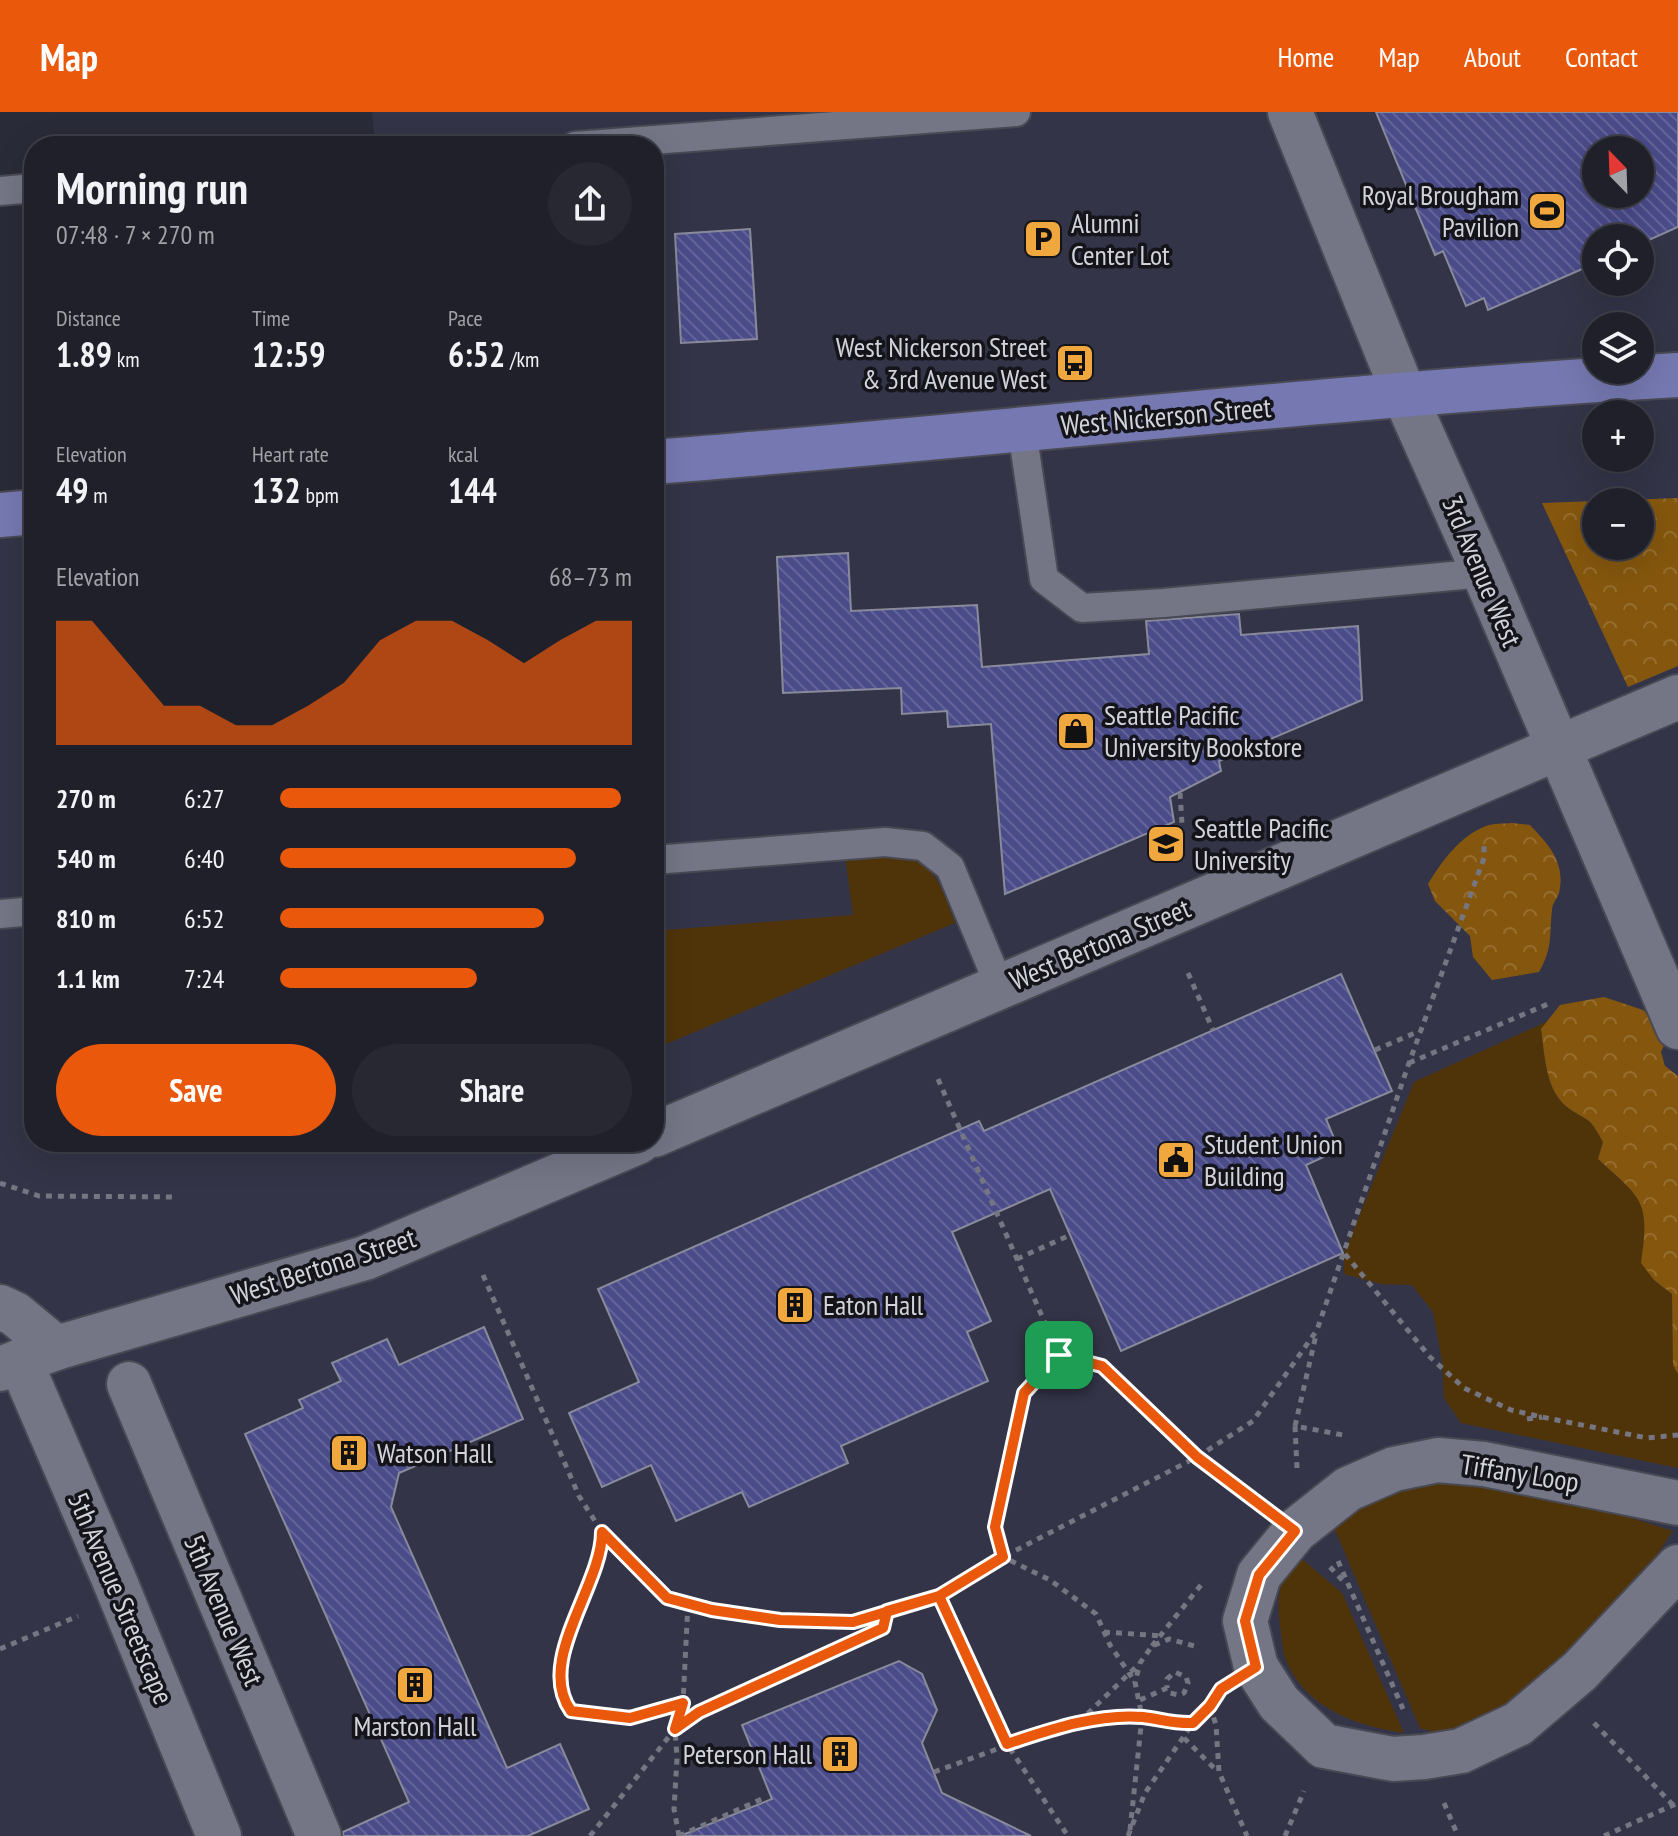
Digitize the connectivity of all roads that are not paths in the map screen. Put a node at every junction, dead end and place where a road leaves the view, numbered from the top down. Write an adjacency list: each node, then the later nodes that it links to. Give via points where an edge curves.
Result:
1 (1016, 112): 3 (lane)
2 (1290, 112): 7 (street, 3rd Avenue West)
3 (664, 139)
4 (24, 189): 5 (lane)
5 (0, 191)
6 (1678, 375): 7 (main road, West Nickerson Street)
7 (1404, 394): 8 (main road, West Nickerson Street); 12 (street, 3rd Avenue West)
8 (1022, 430): 9 (main road, West Nickerson Street); 12 (lane, via 1044,579 1082,608)
9 (664, 461)
10 (24, 513): 11 (main road)
11 (0, 515)
12 (1484, 573): 14 (street, 3rd Avenue West)
13 (1678, 697): 14 (street, West Bertona Street)
14 (1558, 748): 18 (street, West Bertona Street); 19 (street, 3rd Avenue West)
15 (664, 859): 18 (lane, via 885,842 923,846 950,867)
16 (24, 912): 17 (lane)
17 (0, 914)
18 (1000, 987): 20 (street, West Bertona Street)
19 (1678, 1027)
20 (664, 1131)
21 (614, 1152): 23 (street, West Bertona Street, via 365,1258)
22 (0, 1307): 23 (street, via 15,1314)
23 (25, 1359): 27 (street, 5th Avenue Streetscape)
24 (129, 1384): 28 (street, 5th Avenue West)
25 (1678, 1503): 26 (street, Tiffany Loop, via 1484,1464 1438,1460 1394,1469 1348,1489 1295,1531 1259,1575 1245,1621 1256,1667 1279,1703 1324,1746 1393,1759 1461,1751 1518,1724 1580,1671)
26 (1678, 1567)
27 (219, 1836)
28 (319, 1836)

